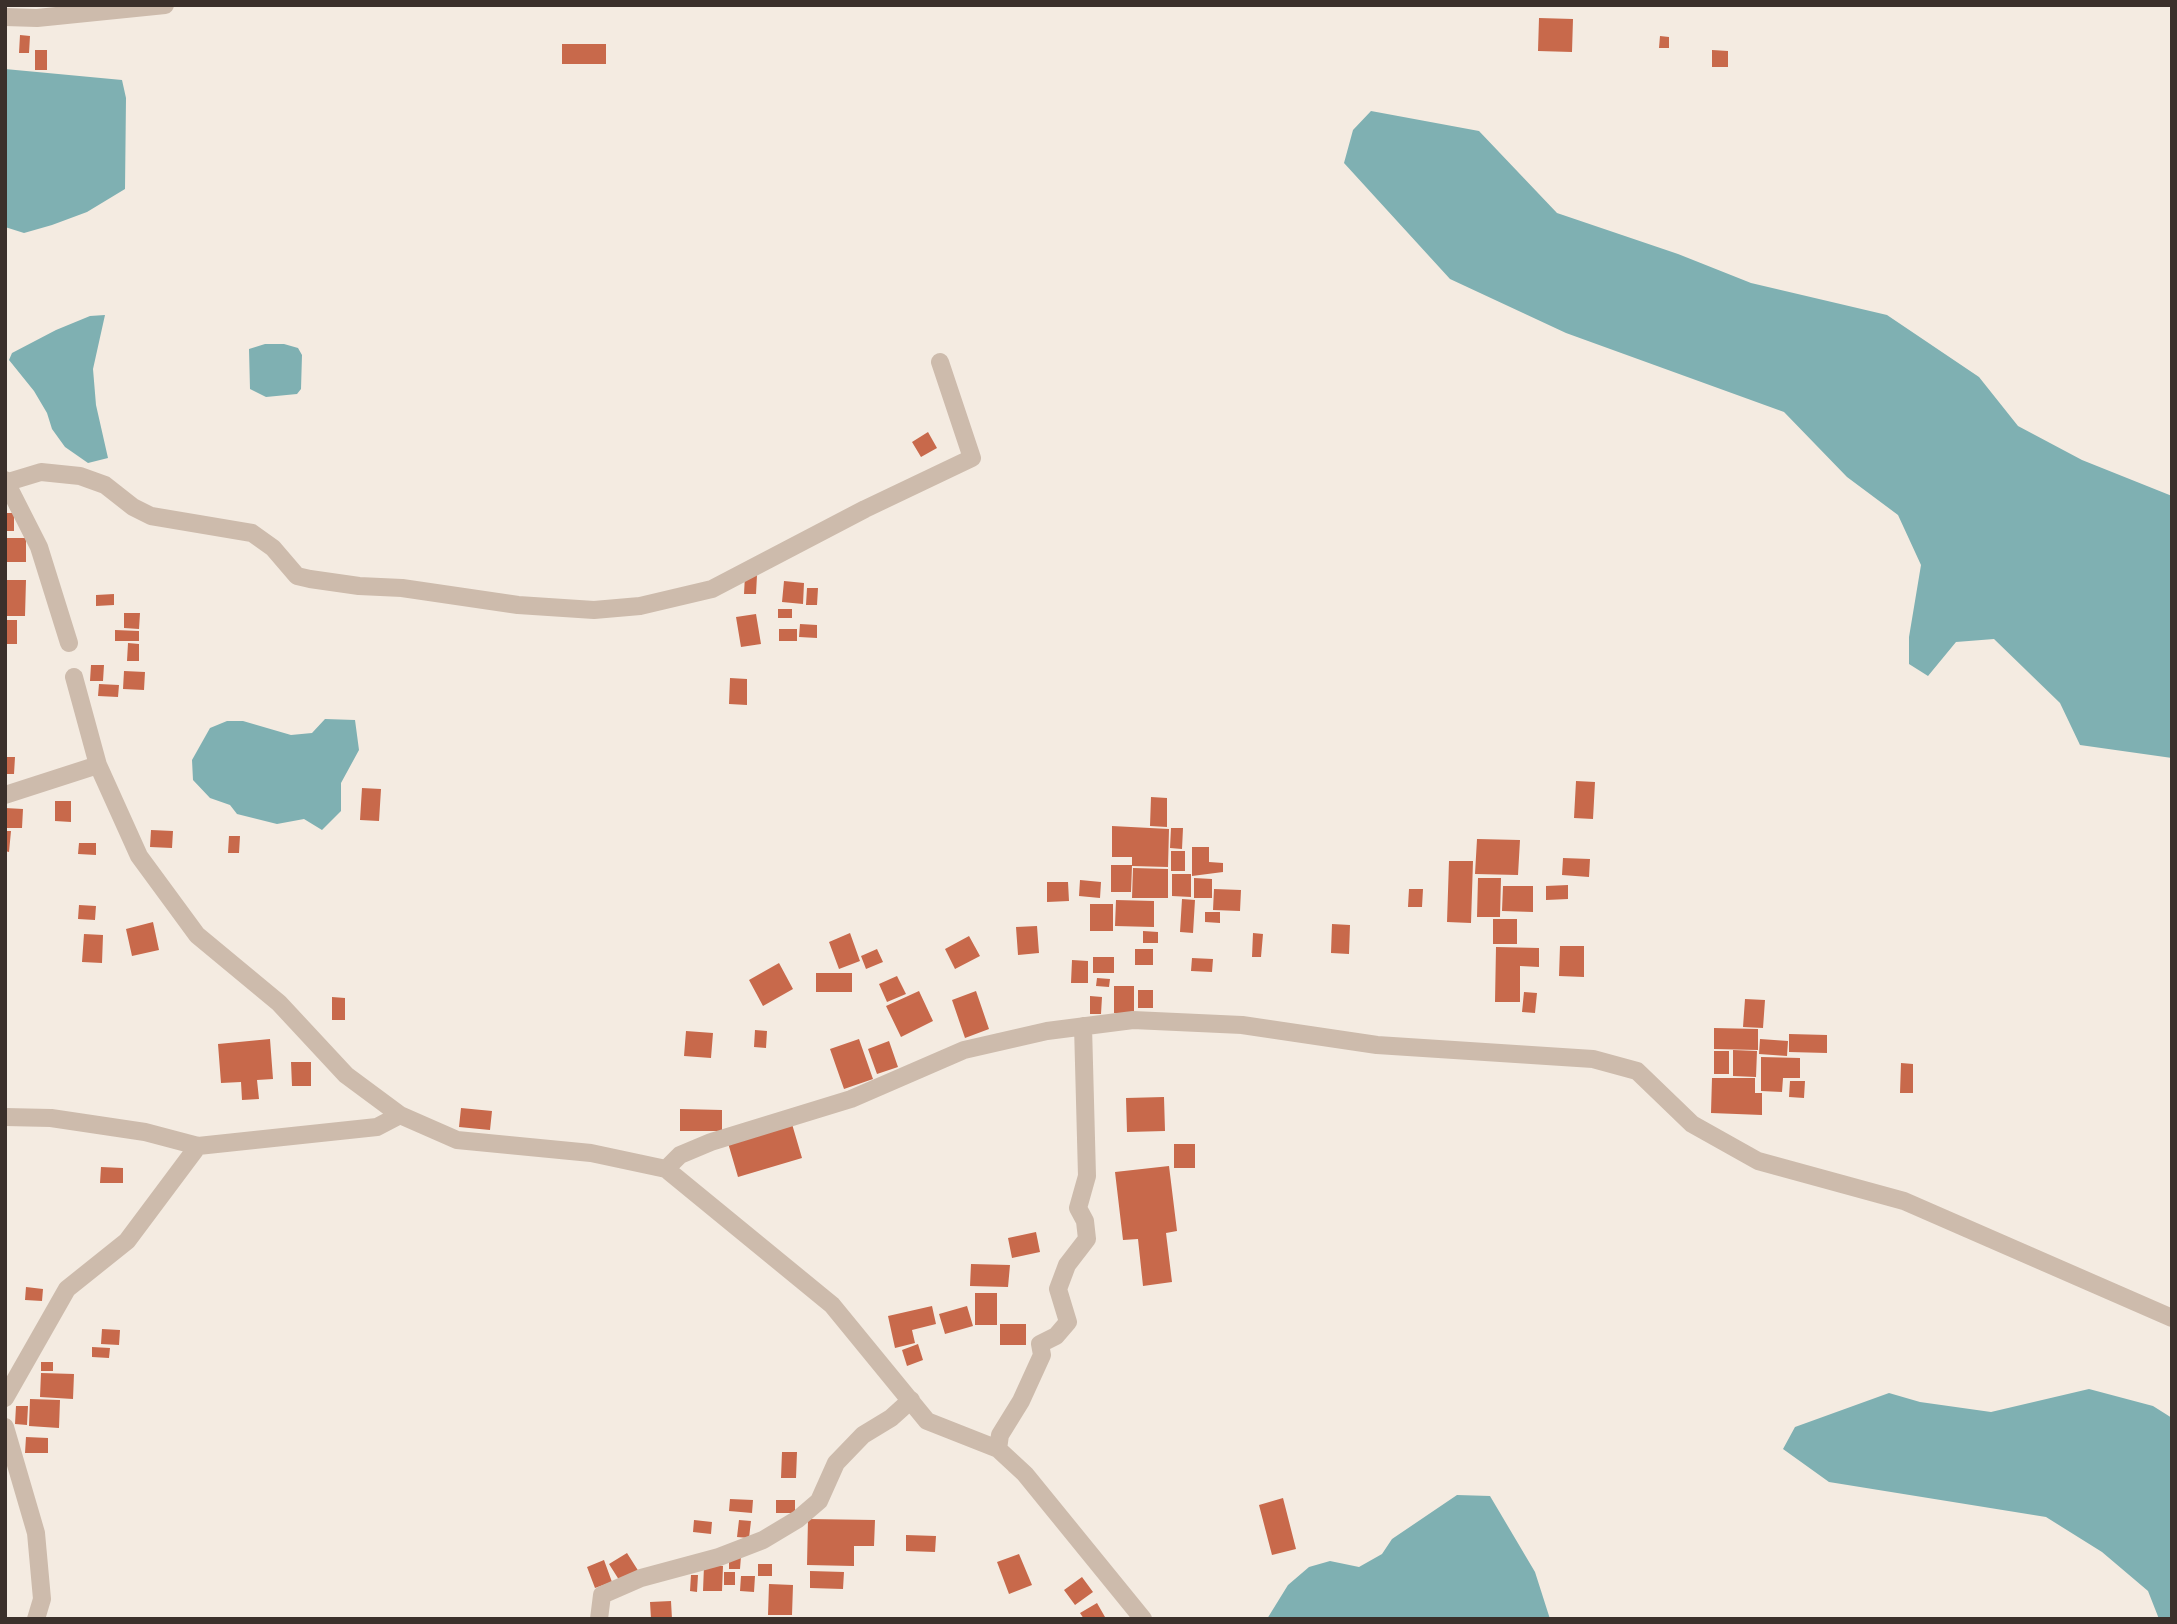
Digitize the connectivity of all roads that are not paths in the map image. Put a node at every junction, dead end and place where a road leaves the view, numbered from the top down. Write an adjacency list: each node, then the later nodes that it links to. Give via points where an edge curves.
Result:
1 (165, 5): 2 (street)
2 (5, 17)
3 (940, 362): 4 (street, via 972,458 712,589 639,606 594,610 518,605 310,579 297,576 273,548 252,533 151,516 105,485 80,476 41,472)
4 (6, 481): 5 (street, via 39,547)
5 (69, 643)
6 (74, 677): 7 (street)
7 (98, 765): 8 (street); 10 (street, via 139,856 197,934 279,1003 346,1076)
8 (5, 795)
9 (1083, 1026): 13 (street, via 964,1050 851,1099 711,1142 680,1155); 14 (street, via 1133,1020 1242,1025 1377,1045 1593,1059 1637,1071 1692,1124 1758,1161 1904,1201); 18 (street, via 1087,1176 1078,1208 1087,1239 1067,1265 1058,1289 1068,1322 1056,1336 1040,1344 1042,1355 1000,1435)
10 (400, 1115): 12 (street, via 377,1127); 13 (street, via 457,1140 591,1153)
11 (5, 1117): 12 (street, via 51,1118 132,1130)
12 (198, 1146): 15 (street, via 127,1241 67,1289)
13 (666, 1169): 16 (street, via 832,1306)
14 (2172, 1318)
15 (5, 1398)
16 (911, 1399): 18 (street, via 927,1421); 22 (street, via 863,1435 836,1463 819,1501 798,1519 719,1558 641,1578 602,1595)
17 (5, 1427): 19 (street, via 36,1533)
18 (998, 1448): 23 (street, via 1025,1474)
19 (42, 1599): 20 (street); 21 (street)
20 (36, 1619)
21 (43, 1619)
22 (599, 1619)
23 (1143, 1619)

